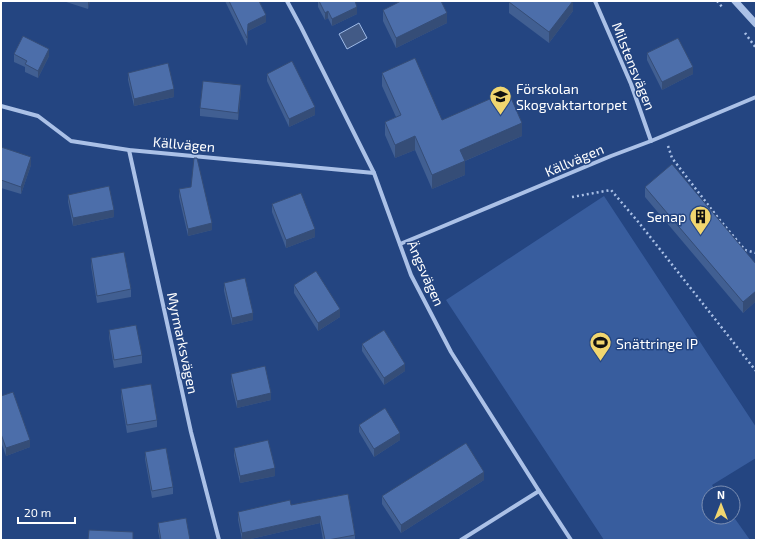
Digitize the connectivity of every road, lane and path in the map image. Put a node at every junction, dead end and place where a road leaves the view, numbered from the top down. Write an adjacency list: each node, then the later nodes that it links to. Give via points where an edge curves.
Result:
1 (287, 1): 10 (street, Ängsvägen)
2 (595, 1): 8 (street, Milstensvägen, via 631,84)
3 (735, 1): 4 (street)
4 (756, 24)
5 (756, 97): 7 (street, Källvägen)
6 (1, 106): 9 (street, Källvägen, via 38,116 71,141)
7 (664, 135): 8 (street, Källvägen); 13 (path, via 672,158 681,171 745,250)
8 (652, 141): 12 (street, Källvägen)
9 (129, 150): 10 (street, Källvägen); 16 (street, Myrmarksvägen, via 191,432)
10 (374, 173): 12 (street, Ängsvägen)
11 (572, 197): 14 (path, via 611,190)
12 (400, 244): 15 (street, Ängsvägen, via 411,275 452,352)
13 (756, 253)
14 (756, 371)
15 (539, 491): 17 (street); 18 (street, Ängsvägen)
16 (219, 540)
17 (461, 540)
18 (571, 540)

